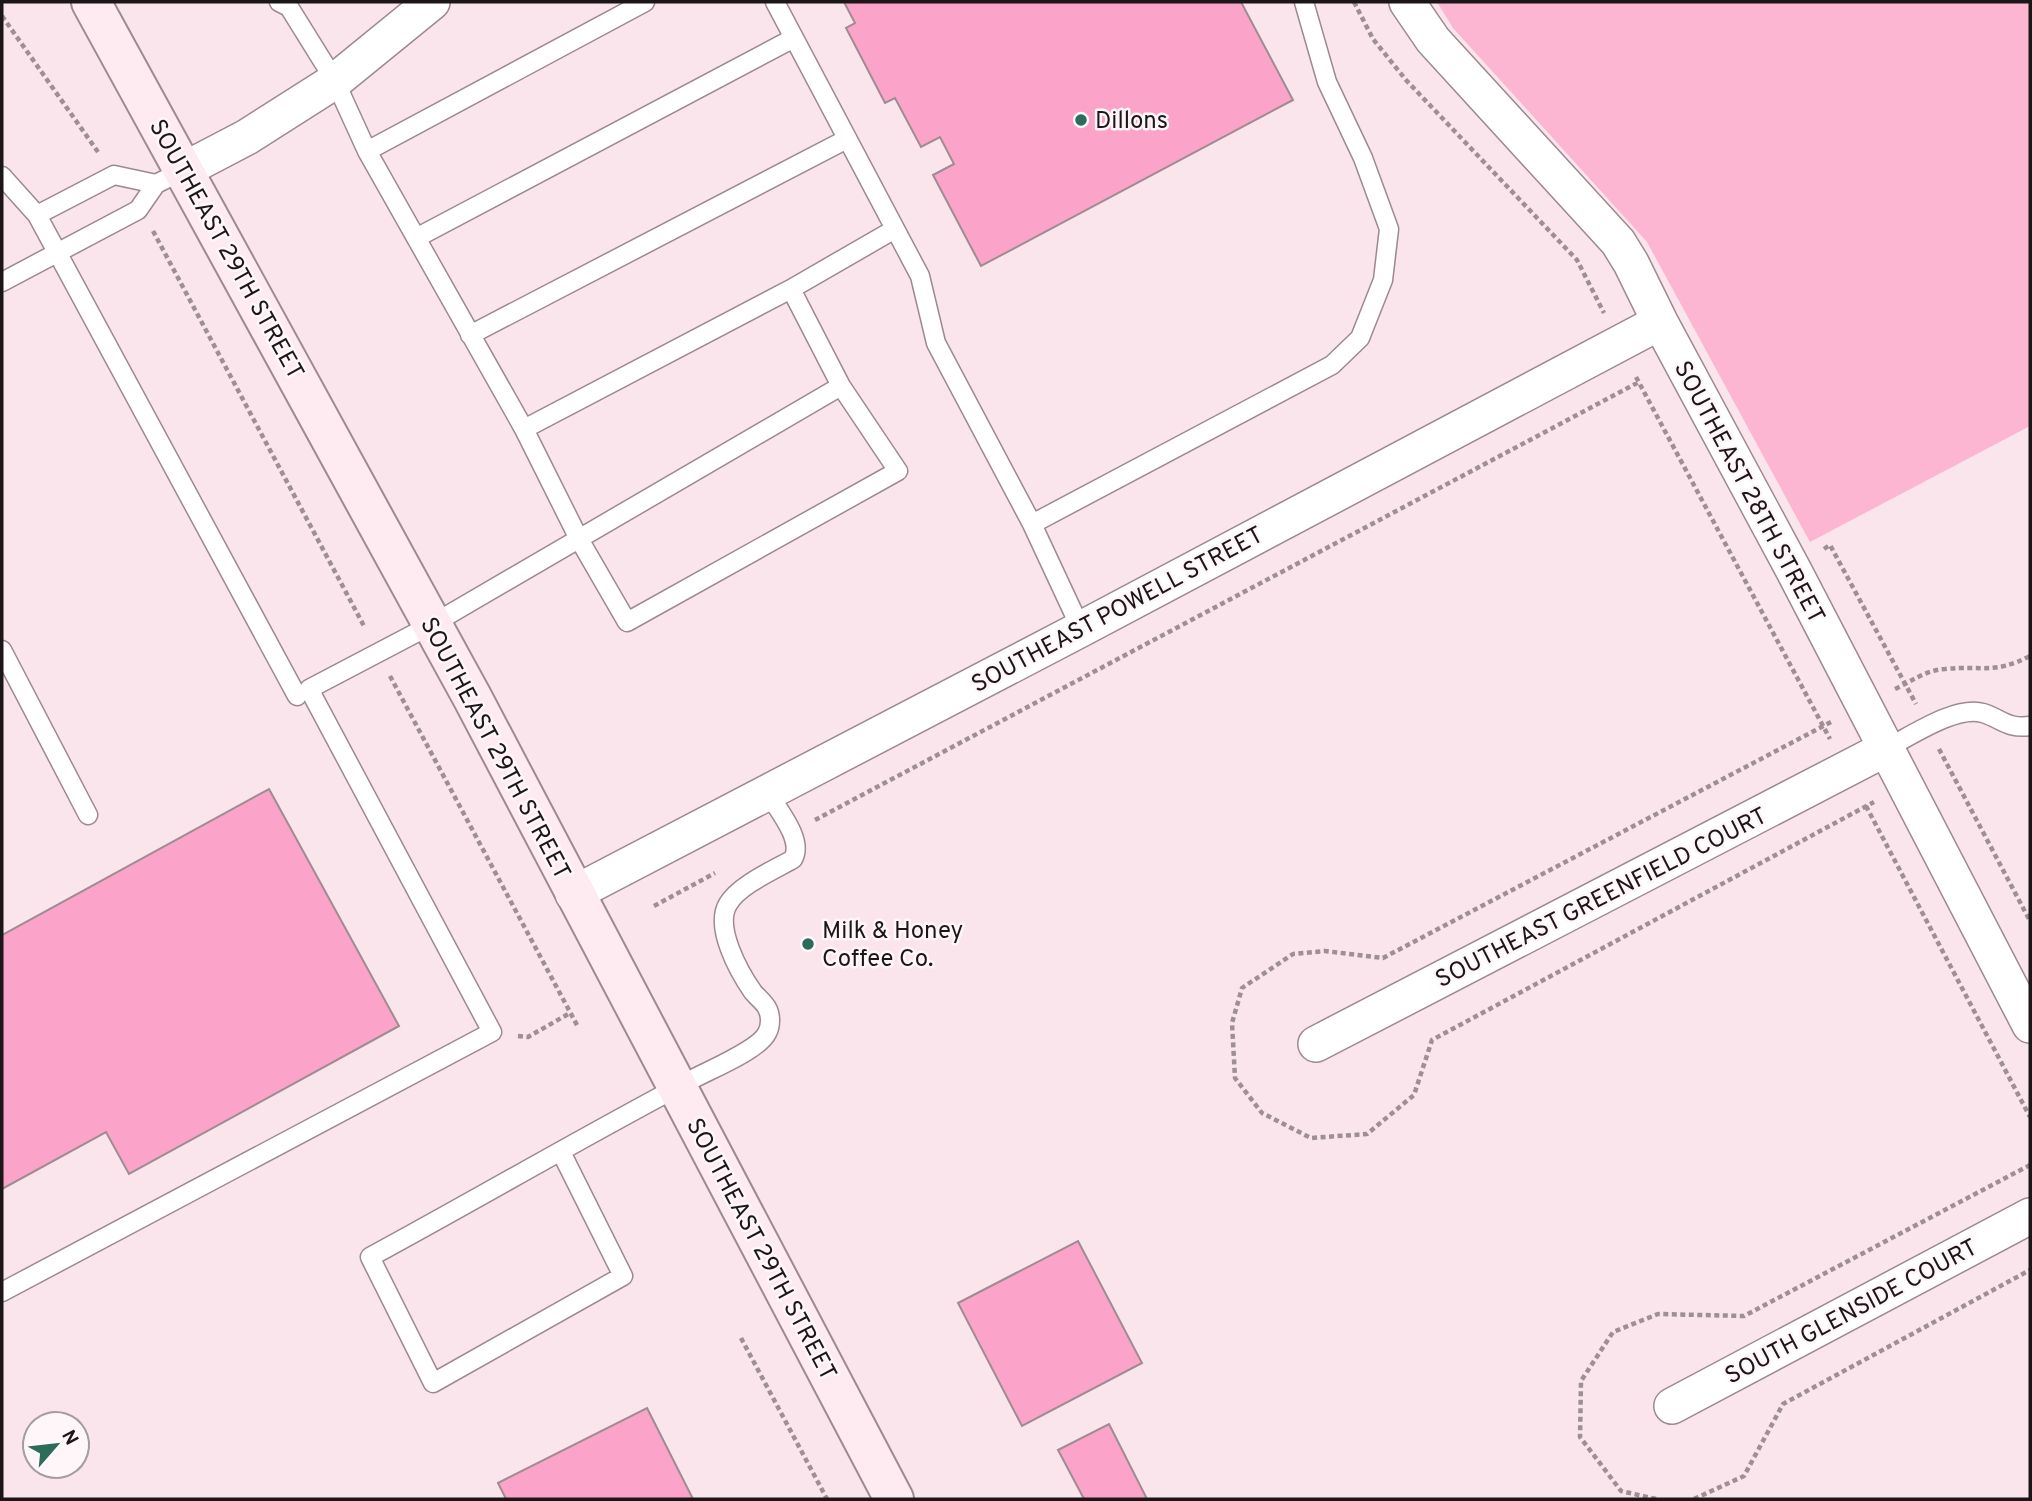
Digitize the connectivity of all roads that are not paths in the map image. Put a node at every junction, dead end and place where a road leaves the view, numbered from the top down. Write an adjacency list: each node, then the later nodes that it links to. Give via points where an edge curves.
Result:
1 (91, 2): 13 (main road, SOUTHEAST 29TH STREET)
2 (279, 2): 9 (lane, via 289,8)
3 (645, 2): 11 (lane)
4 (775, 2): 8 (lane)
5 (1304, 2): 24 (lane, via 1327,82 1363,158 1389,229 1383,280 1360,338 1332,365)
6 (1406, 2): 20 (street, SOUTHEAST 28TH STREET, via 1433,40 1618,242)
7 (420, 6): 9 (street)
8 (794, 38): 10 (lane); 16 (lane)
9 (335, 81): 11 (lane); 13 (street, via 247,137)
10 (847, 139): 15 (lane); 21 (lane)
11 (366, 151): 16 (lane)
12 (2, 176): 14 (lane)
13 (170, 177): 14 (lane, via 114,175); 17 (lane, via 138,210); 26 (main road, SOUTHEAST 29TH STREET)
14 (37, 215): 17 (lane)
15 (895, 229): 19 (lane); 24 (lane, via 920,276 936,343)
16 (416, 238): 21 (lane)
17 (57, 252): 18 (lane); 29 (lane)
18 (2, 282)
19 (792, 289): 22 (lane); 23 (lane)
20 (1660, 322): 27 (street, SOUTHEAST POWELL STREET); 31 (street, SOUTHEAST 28TH STREET)
21 (470, 335): 23 (lane)
22 (841, 386): 25 (lane); 25 (lane, via 898,471 627,622)
23 (524, 429): 25 (lane)
24 (1032, 524): 27 (lane)
25 (579, 539): 26 (lane)
26 (431, 625): 34 (main road, SOUTHEAST 29TH STREET); 40 (lane, via 309,689 492,1032)
27 (1081, 629): 32 (street, SOUTHEAST POWELL STREET)
28 (2, 650): 33 (lane)
29 (296, 696)
30 (2030, 726): 31 (lane, via 2003,724 1983,713 1963,712)
31 (1886, 748): 35 (street, SOUTHEAST 28TH STREET); 36 (street, SOUTHEAST GREENFIELD COURT)
32 (768, 793): 34 (street, SOUTHEAST POWELL STREET); 37 (lane, via 797,852 793,859 738,891 722,917 736,961 767,1007 769,1032 759,1044)
33 (88, 815)
34 (573, 894): 37 (main road, SOUTHEAST 29TH STREET)
35 (2030, 1026)
36 (1315, 1044)
37 (676, 1088): 38 (lane); 42 (main road, SOUTHEAST 29TH STREET)
38 (561, 1152): 38 (lane, via 370,1257 433,1383 623,1276)
39 (2030, 1216): 41 (street, SOUTH GLENSIDE COURT)
40 (2, 1292)
41 (1672, 1406)
42 (894, 1499)

